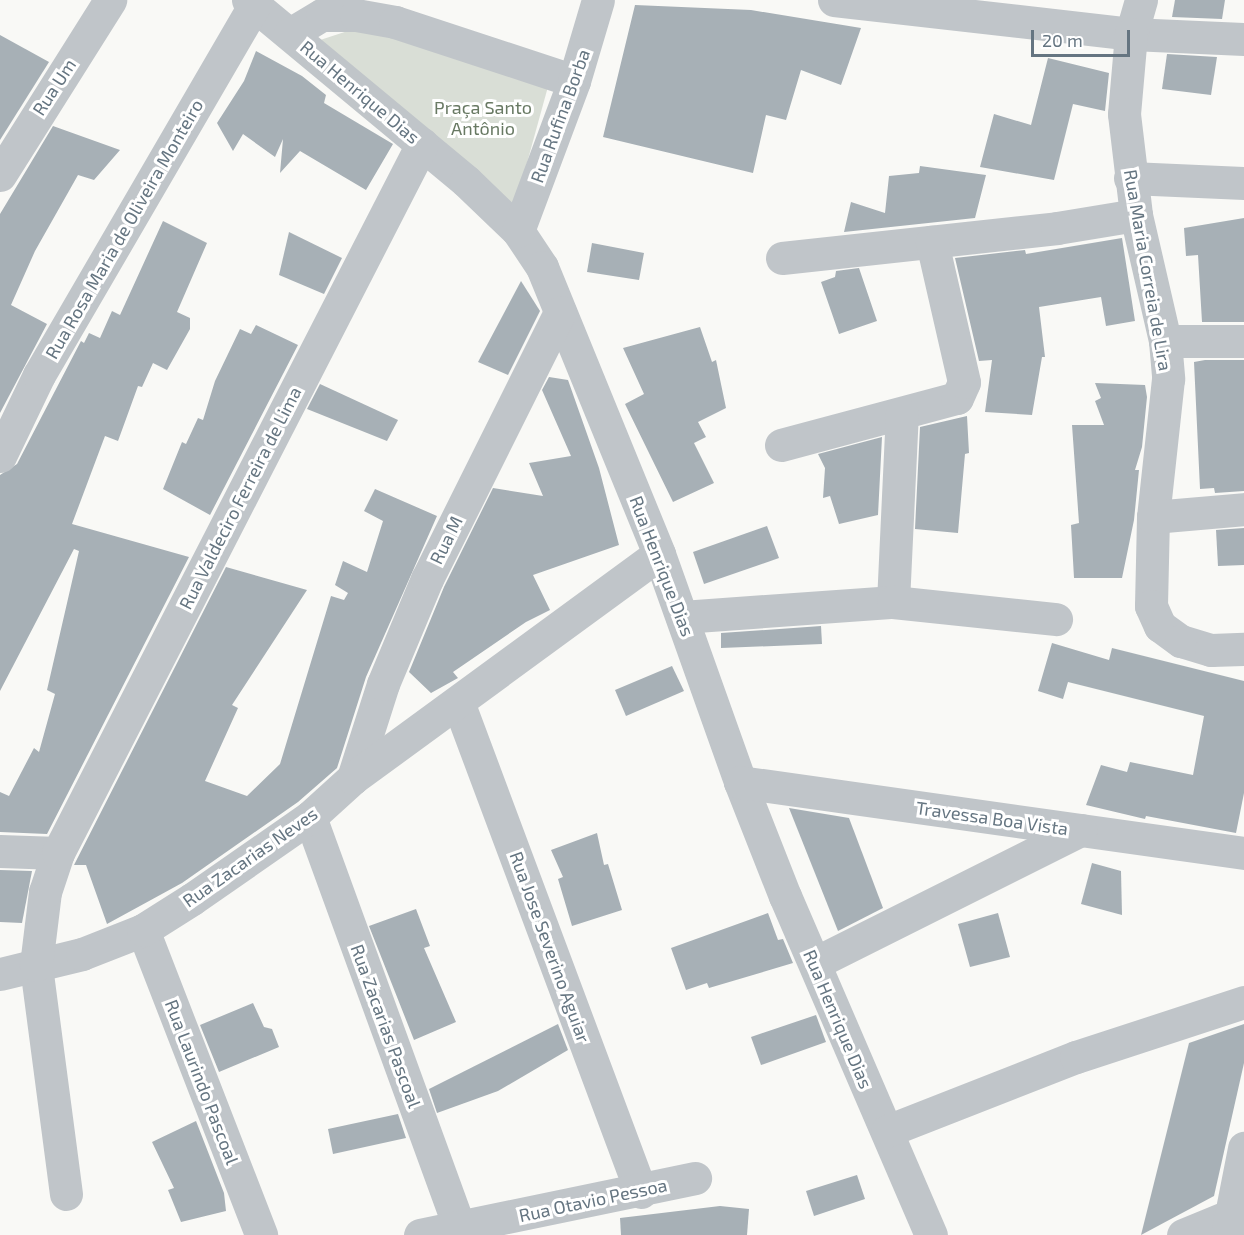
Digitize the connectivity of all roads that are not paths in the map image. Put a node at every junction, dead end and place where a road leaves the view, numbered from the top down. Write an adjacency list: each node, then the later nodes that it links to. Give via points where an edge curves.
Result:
1 (110, 0): 11 (street, Rua Um)
2 (598, 0): 9 (street, Rua Rufina Borba)
3 (834, 0): 5 (street)
4 (1141, 0): 7 (street, Rua Maria Correia de Lira)
5 (937, 6): 7 (street)
6 (271, 13): 9 (street, via 356,15 395,22); 10 (street, Rua Henrique Dias); 23 (street, Rua Rosa Maria de Oliveira Monteiro, via 39,375)
7 (1131, 34): 8 (street); 12 (street, Rua Maria Correia de Lira, via 1124,85)
8 (1244, 39)
9 (574, 81): 15 (street, Rua Rufina Borba)
10 (422, 144): 15 (street, Rua Henrique Dias); 37 (street, Rua Valdeciro Ferreira de Lima)
11 (0, 175)
12 (1130, 178): 13 (street); 14 (street, Rua Maria Correia de Lira)
13 (1244, 183)
14 (1136, 215): 16 (street); 19 (street, Rua Maria Correia de Lira)
15 (518, 231): 18 (street, Rua Henrique Dias, via 542,267)
16 (932, 242): 17 (street); 21 (street, via 963,391 950,402)
17 (782, 258)
18 (560, 312): 26 (street, Rua Henrique Dias); 32 (street, Rua M, via 427,579 383,684)
19 (1165, 341): 20 (street); 25 (street, Rua Maria Correia de Lira, via 1168,379)
20 (1244, 341)
21 (902, 414): 22 (street); 27 (street)
22 (781, 445)
23 (0, 456)
24 (1244, 509): 25 (street)
25 (1153, 518): 30 (street, Rua Maria Correia de Lira, via 1151,606 1160,626 1181,641 1211,650)
26 (659, 554): 28 (street, Rua Henrique Dias); 31 (street, Rua Zacarias Neves)
27 (893, 602): 28 (street); 29 (street)
28 (681, 617): 33 (street, Rua Henrique Dias)
29 (1056, 619)
30 (1244, 649)
31 (458, 702): 32 (street, Rua Zacarias Neves); 47 (street, Rua Jose Severino Aguiar)
32 (354, 778): 34 (street, Rua Zacarias Neves)
33 (740, 782): 35 (street, Travessa Boa Vista); 40 (street, Rua Henrique Dias)
34 (310, 817): 39 (street, Rua Zacarias Neves); 50 (street, Rua Zacarias Pascoal)
35 (1081, 830): 38 (street, Travessa Boa Vista); 40 (street)
36 (0, 851): 37 (street)
37 (58, 853): 41 (street, Rua Valdeciro Ferreira de Lima, via 45,892)
38 (1244, 853)
39 (143, 930): 41 (street, Rua Zacarias Neves, via 82,954); 51 (street, Rua Laurindo Pascoal)
40 (815, 963): 44 (street, Rua Henrique Dias)
41 (36, 965): 42 (street, Rua Zacarias Neves); 48 (street, Rua Valdeciro Ferreira de Lima)
42 (0, 974)
43 (1244, 1002): 44 (street, via 1076,1057)
44 (887, 1131): 53 (street, Rua Henrique Dias)
45 (1244, 1148): 49 (street)
46 (695, 1178): 47 (street, Rua Otavio Pessoa)
47 (641, 1192): 50 (street, Rua Otavio Pessoa)
48 (66, 1194)
49 (1233, 1222): 54 (street)
50 (461, 1231): 52 (street, Rua Otavio Pessoa)
51 (261, 1235)
52 (420, 1235)
53 (931, 1235)
54 (1183, 1235)

